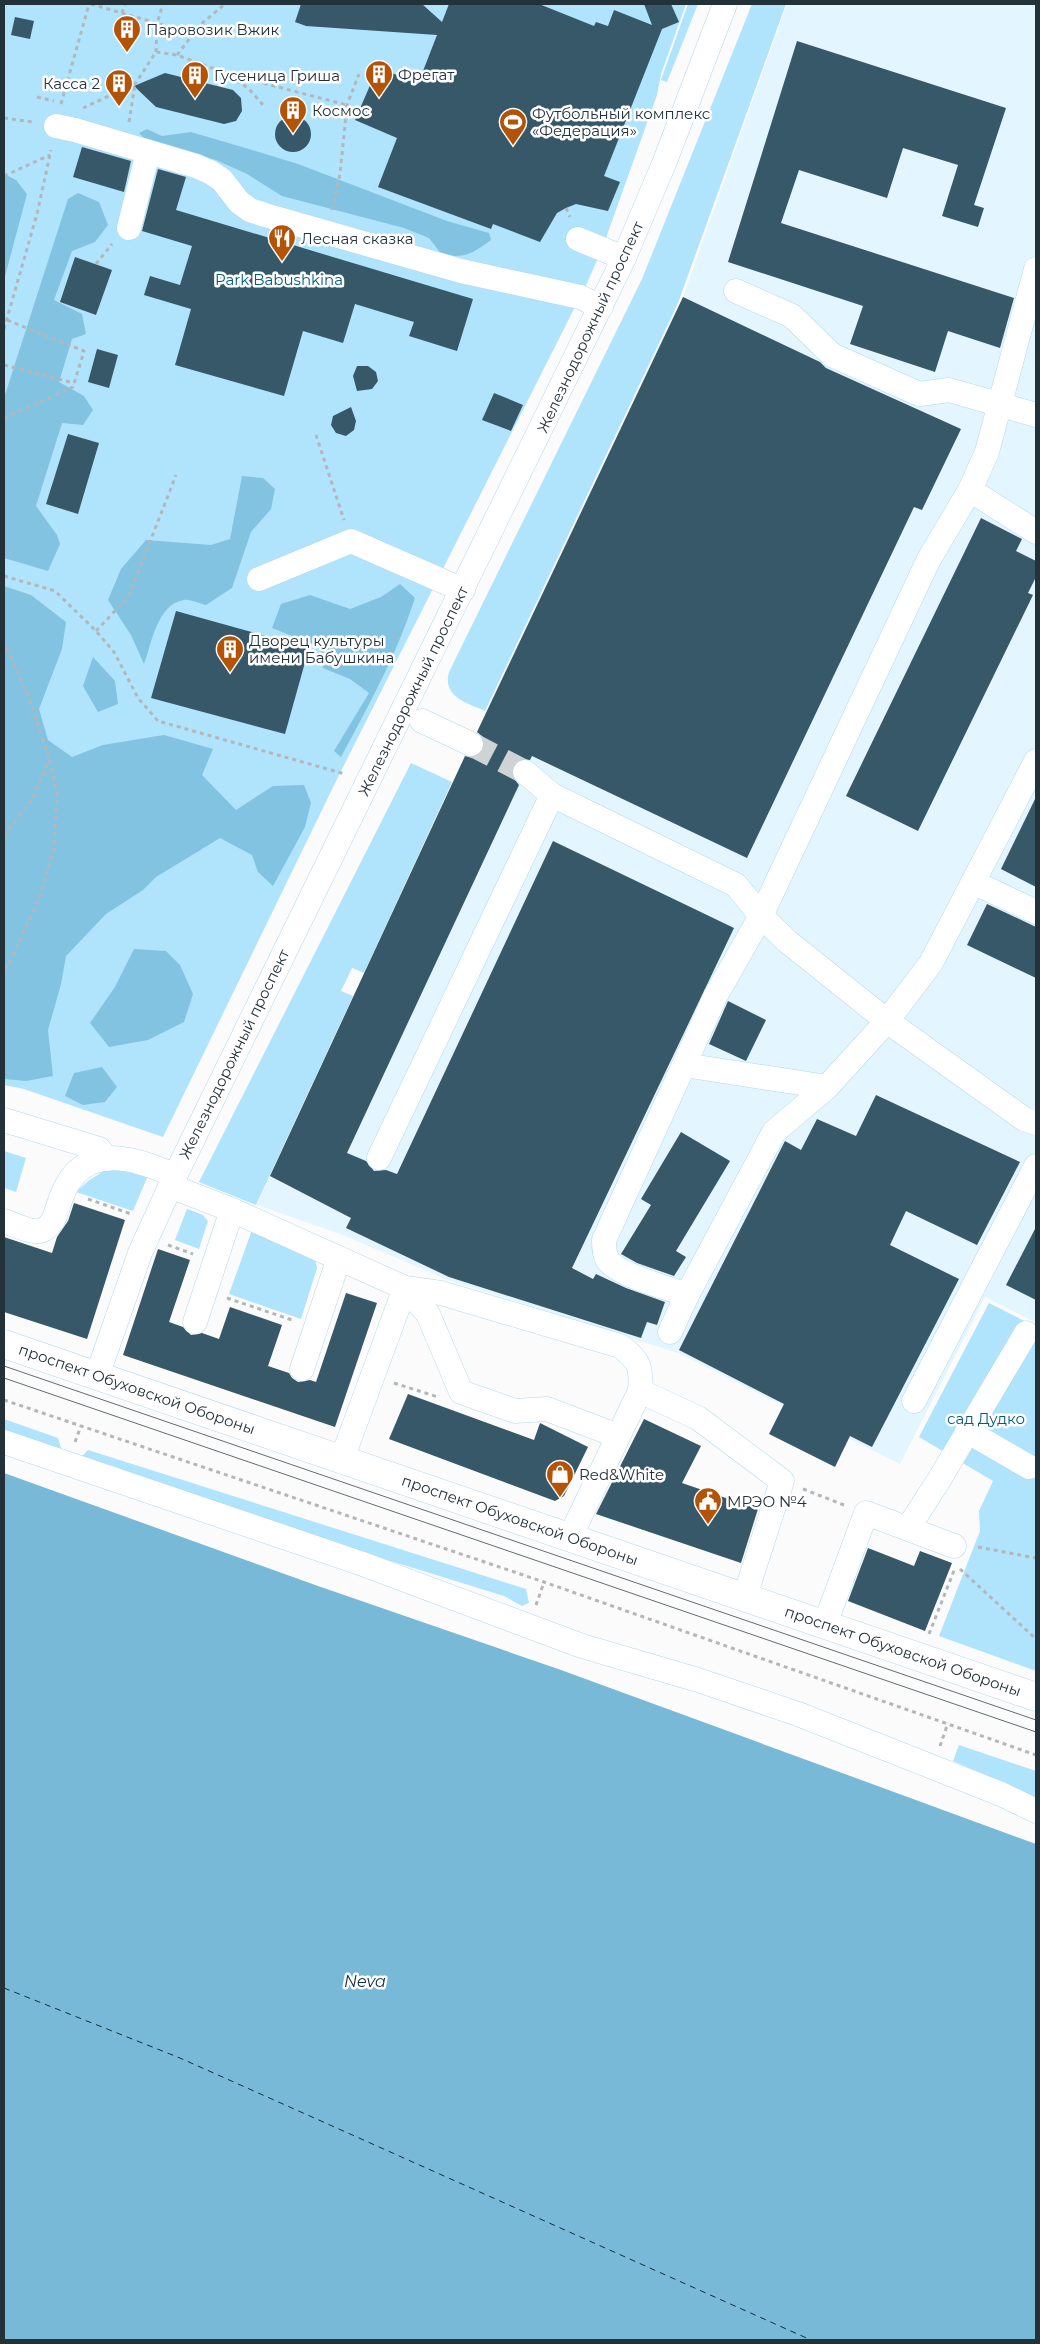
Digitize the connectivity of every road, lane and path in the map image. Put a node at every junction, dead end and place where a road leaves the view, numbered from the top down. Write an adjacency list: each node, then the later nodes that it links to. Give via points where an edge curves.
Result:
1 (90, 4): 6 (path); 15 (path)
2 (125, 4): 6 (path)
3 (163, 4): 7 (path)
4 (226, 4): 10 (path, via 200,25)
5 (725, 4): 27 (street, Железнодорожный проспект)
6 (122, 13): 7 (path)
7 (157, 23): 8 (path); 9 (path)
8 (162, 25)
9 (156, 52): 10 (path); 13 (path)
10 (177, 55): 11 (path)
11 (228, 74): 16 (path, via 248,88); 17 (path)
12 (359, 74): 17 (path)
13 (135, 84): 19 (path, via 79,109); 20 (path)
14 (37, 97): 15 (path)
15 (62, 103): 19 (path)
16 (263, 105)
17 (347, 105): 25 (path, via 340,174)
18 (4, 118): 19 (path)
19 (56, 126): 20 (street); 22 (path)
20 (122, 144): 21 (street)
21 (148, 152): 24 (street); 25 (street, via 210,172 250,210)
22 (50, 154): 23 (path); 31 (path)
23 (4, 176)
24 (129, 228)
25 (325, 232): 30 (street, via 461,271 580,297)
26 (578, 239): 27 (street)
27 (624, 258): 30 (street, Железнодорожный проспект)
28 (1036, 269): 35 (street)
29 (736, 291): 35 (street, via 792,316 832,355 919,394 948,390)
30 (601, 307): 45 (street, Железнодорожный проспект)
31 (7, 320): 32 (path); 34 (path, via 84,351)
32 (4, 329)
33 (4, 365): 34 (path)
34 (74, 383): 37 (path, via 72,387)
35 (1000, 406): 36 (street); 40 (street, via 987,452)
36 (1036, 415)
37 (4, 418)
38 (316, 435): 42 (path)
39 (176, 475): 46 (path, via 129,596)
40 (970, 490): 41 (street); 58 (street, via 929,559)
41 (1036, 532)
42 (351, 541): 44 (street); 45 (street)
43 (4, 576): 46 (path, via 55,591)
44 (259, 579)
45 (463, 590): 68 (street, Железнодорожный проспект)
46 (96, 630): 53 (path, via 114,652 138,698 158,721)
47 (4, 641): 50 (path, via 28,696)
48 (422, 721): 49 (street)
49 (471, 744)
50 (49, 758): 55 (path, via 32,800); 59 (path, via 57,793 54,849 39,898)
51 (1036, 761): 56 (street)
52 (525, 772): 54 (street)
53 (350, 775)
54 (552, 795): 58 (street, via 736,885); 66 (street)
55 (4, 834)
56 (973, 882): 57 (street); 60 (street, via 931,963)
57 (1036, 912)
58 (761, 916): 60 (street, via 787,941); 61 (street, via 716,995)
59 (4, 970)
60 (887, 1021): 62 (street); 64 (street, via 1024,1119)
61 (684, 1065): 62 (street); 78 (street, via 604,1240 604,1250 608,1261 619,1270)
62 (827, 1087): 78 (street, via 774,1132)
63 (4, 1120): 65 (street, via 98,1149)
64 (1036, 1123)
65 (107, 1158): 68 (street, via 145,1163); 69 (street, via 82,1168)
66 (379, 1158)
67 (1036, 1166): 90 (street)
68 (172, 1181): 70 (street); 86 (street, Железнодорожный проспект, via 140,1252)
69 (63, 1191): 71 (path); 72 (street, via 52,1222 41,1231)
70 (232, 1210): 74 (street); 75 (street)
71 (136, 1215)
72 (4, 1221)
73 (163, 1243): 75 (path)
74 (338, 1258): 76 (street); 80 (street)
75 (215, 1262): 77 (street)
76 (405, 1288): 85 (street); 87 (street, via 441,1293 620,1346 634,1357 642,1374); 88 (street, via 428,1314)
77 (205, 1291): 79 (street); 80 (path)
78 (686, 1295): 81 (street)
79 (194, 1322)
80 (315, 1328): 84 (street)
81 (670, 1332)
82 (1026, 1333): 92 (street)
83 (4, 1344): 86 (main road, проспект Обуховской Обороны)
84 (302, 1369)
85 (372, 1375): 88 (path, via 439,1398); 96 (street)
86 (97, 1376): 96 (main road, проспект Обуховской Обороны)
87 (640, 1391): 93 (street); 98 (street, via 698,1418)
88 (461, 1392): 93 (street, via 515,1411 547,1408)
89 (4, 1400): 91 (path)
90 (914, 1401)
91 (81, 1426): 95 (path); 104 (path)
92 (967, 1431): 97 (street); 100 (street)
93 (618, 1436): 101 (street)
94 (4, 1442): 114 (street, via 360,1563 582,1646 798,1714 1001,1794)
95 (75, 1443)
96 (342, 1459): 101 (main road, проспект Обуховской Обороны)
97 (1029, 1467)
98 (782, 1481): 99 (path); 105 (street)
99 (866, 1513): 100 (street); 107 (street)
100 (908, 1528): 102 (street)
101 (570, 1537): 105 (main road, проспект Обуховской Обороны)
102 (954, 1546): 103 (path, via 962,1544)
103 (1036, 1558)
104 (544, 1582): 106 (path); 111 (path)
105 (745, 1596): 107 (main road, проспект Обуховской Обороны)
106 (535, 1607)
107 (825, 1624): 110 (main road, проспект Обуховской Обороны)
108 (928, 1638): 109 (path, via 956,1566)
109 (1036, 1639)
110 (1036, 1697)
111 (948, 1723): 112 (path); 113 (path)
112 (939, 1749)
113 (1036, 1755)
114 (1036, 1812)

